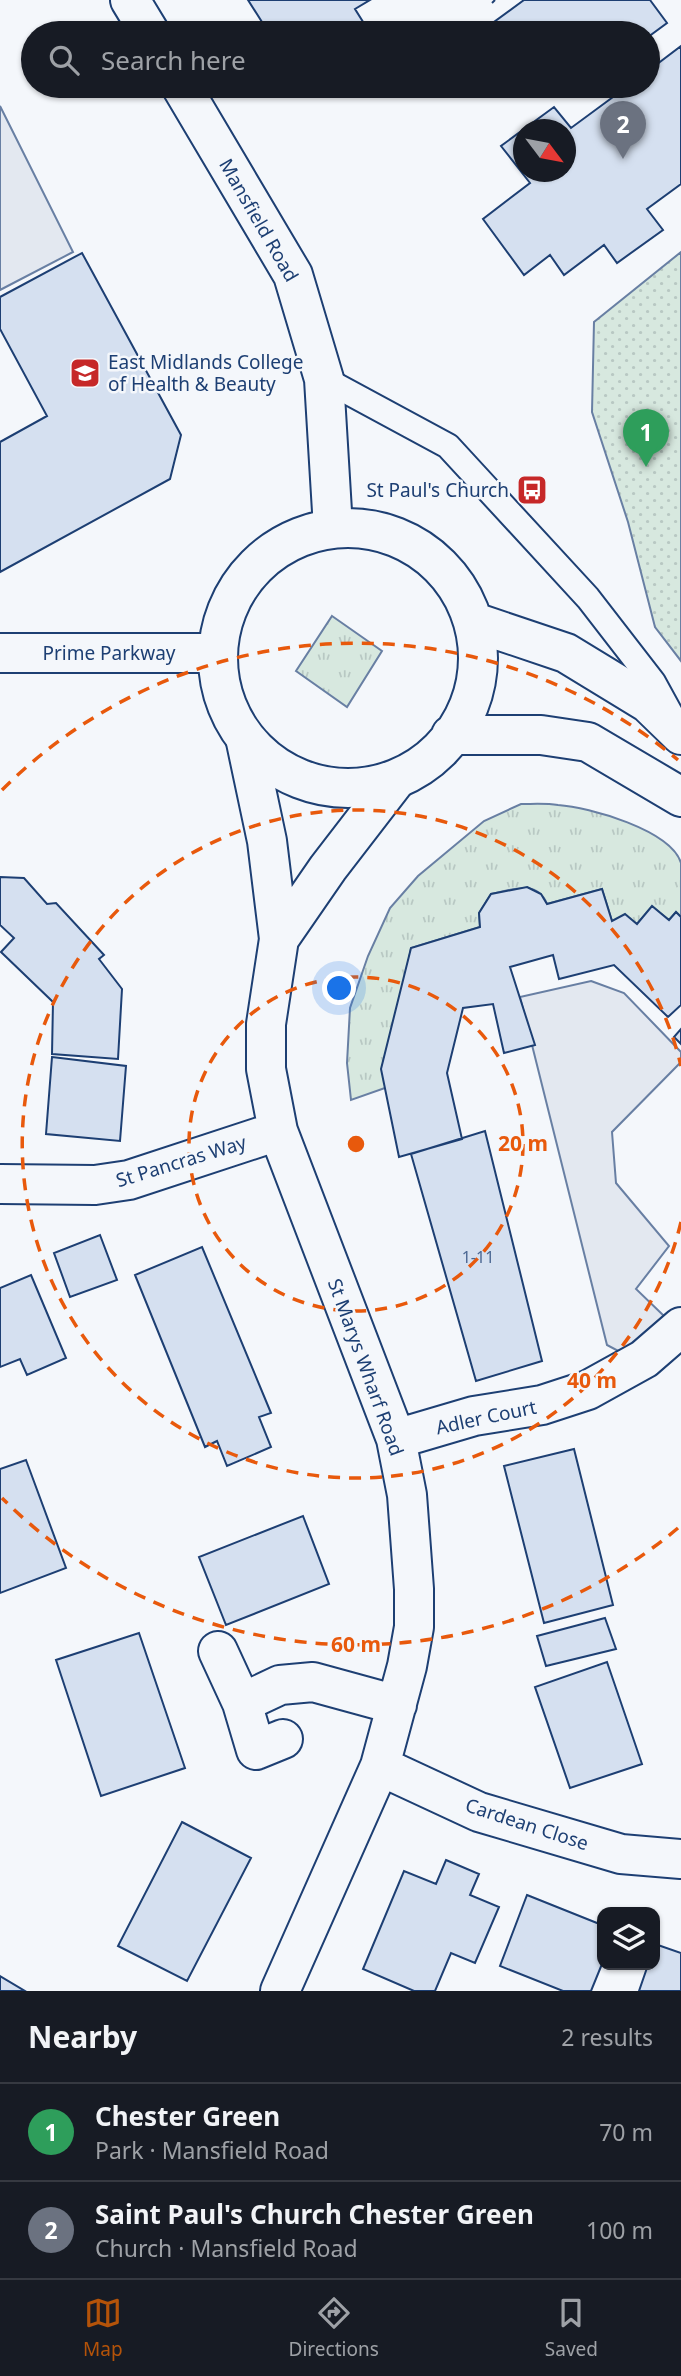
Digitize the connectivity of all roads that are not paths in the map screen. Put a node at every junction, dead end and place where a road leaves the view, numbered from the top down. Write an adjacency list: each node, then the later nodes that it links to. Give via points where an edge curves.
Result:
1 (130, 0): 2 (street)
2 (143, 21)
3 (188, 98): 4 (street, Mansfield Road, via 293,275)
4 (324, 379): 5 (street, Mansfield Road); 9 (lane, via 449,446 588,598 653,682)
5 (333, 528): 6 (street, via 390,534 426,552 456,584); 8 (street, via 277,548 242,582 226,611)
6 (474, 622): 9 (street, via 566,653 648,703); 10 (street, via 478,679)
7 (0, 653): 8 (street, Prime Parkway)
8 (217, 653): 11 (street, via 222,696)
9 (681, 734)
10 (451, 735): 12 (street); 13 (street, via 541,736 588,742)
11 (246, 742): 12 (street, via 266,761 321,788 354,790); 14 (street, St Marys Wharf Road, via 267,841)
12 (395, 781): 14 (street, St Marys Wharf Road)
13 (681, 797)
14 (279, 939): 15 (street, St Marys Wharf Road, via 266,1024 266,1069)
15 (278, 1131): 16 (street, St Pancras Way, via 129,1180 95,1185); 18 (street, St Marys Wharf Road)
16 (0, 1184)
17 (681, 1327): 18 (street, Adler Court, via 644,1359 587,1390)
18 (396, 1439): 21 (street, St Marys Wharf Road, via 407,1495 414,1590 414,1626)
19 (218, 1650): 20 (street)
20 (242, 1703): 21 (street, via 280,1685 313,1682); 22 (street, via 256,1750)
21 (397, 1705): 23 (street, St Marys Wharf Road)
22 (283, 1739)
23 (380, 1766): 24 (street, Cardean Close, via 480,1812 621,1854); 25 (street, St Marys Wharf Road)
24 (681, 1859)
25 (280, 1991)

